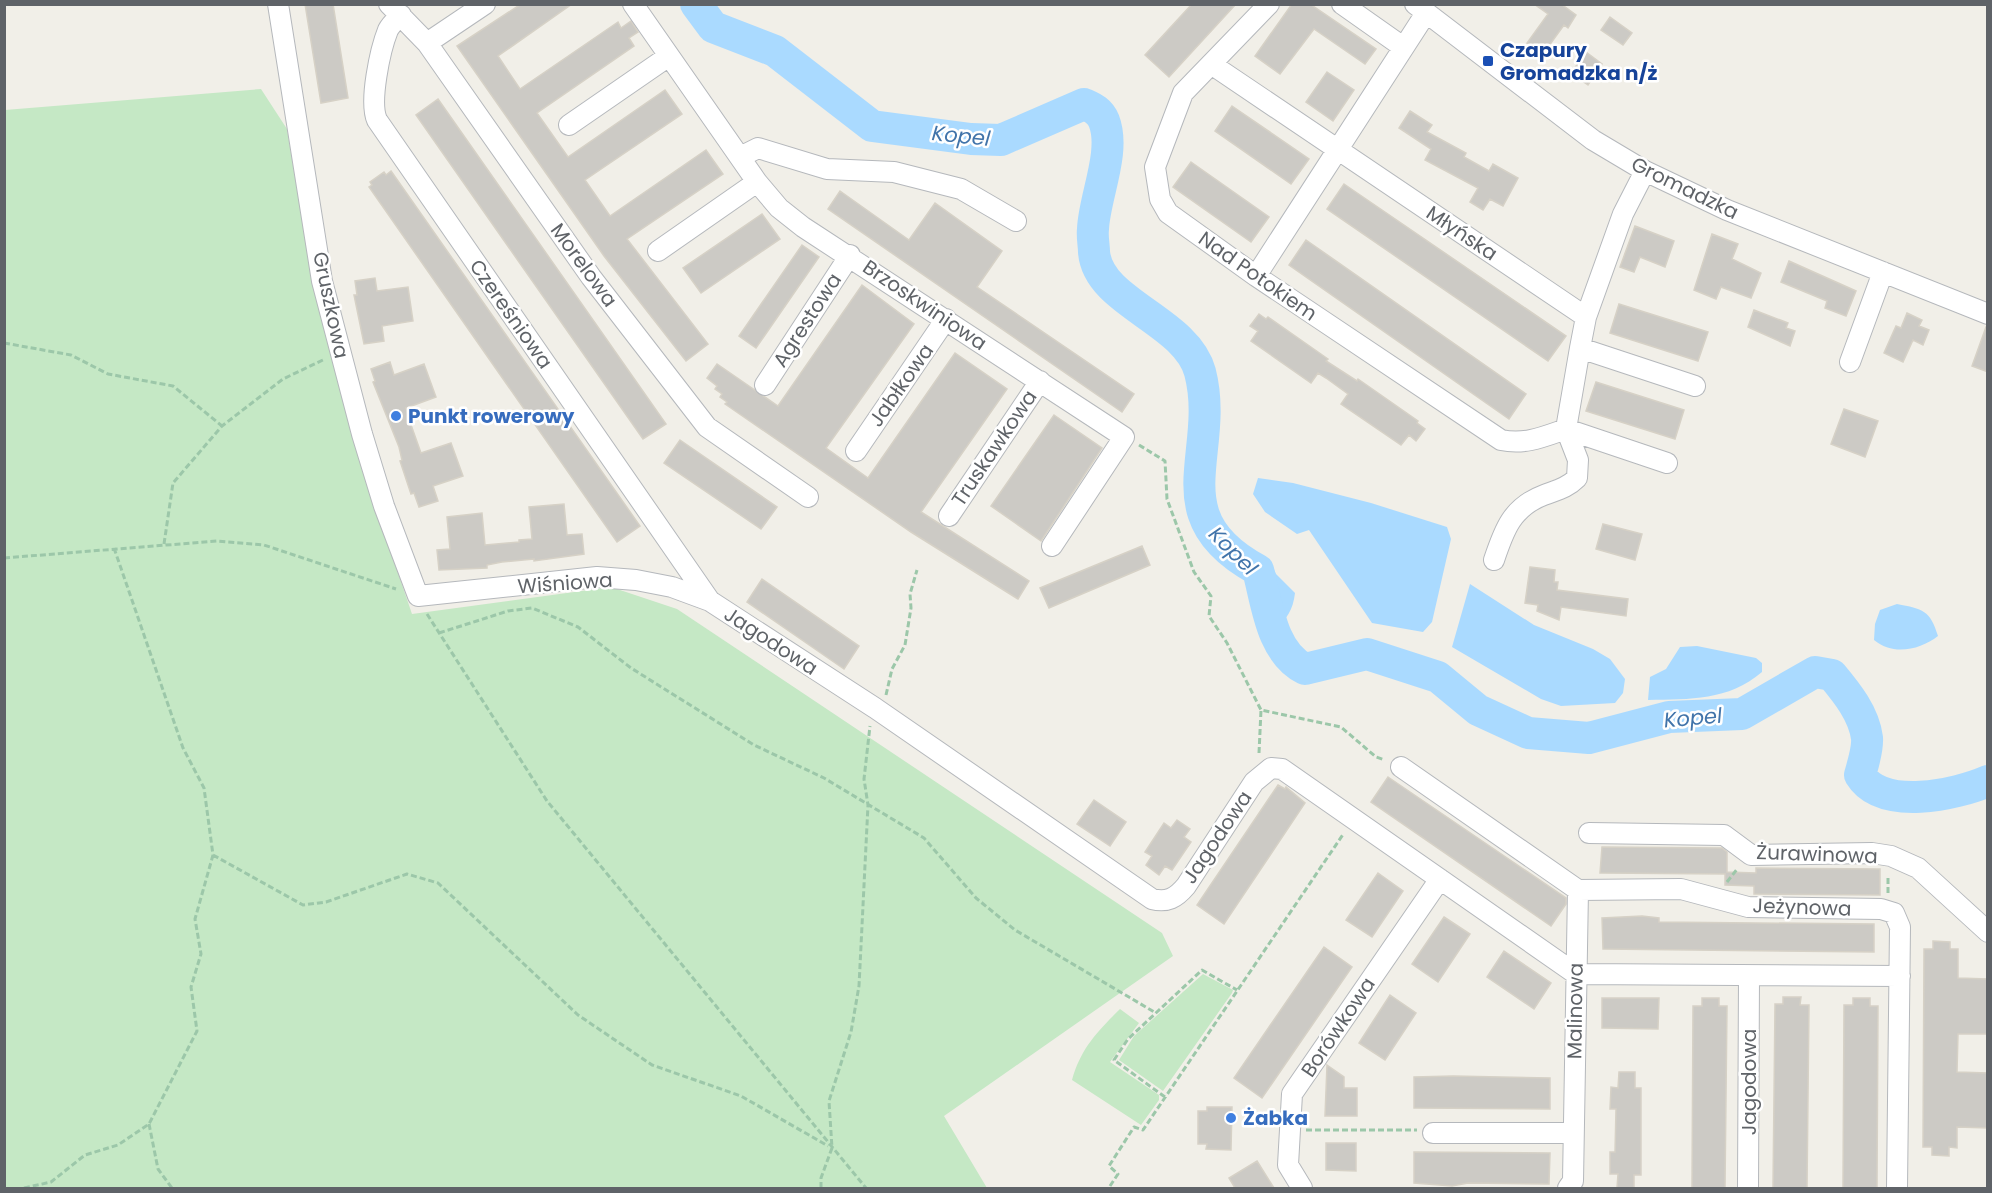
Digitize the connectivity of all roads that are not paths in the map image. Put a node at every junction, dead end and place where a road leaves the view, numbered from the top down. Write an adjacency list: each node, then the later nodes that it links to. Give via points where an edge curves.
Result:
1 (278, 4): 37 (street, Gruszkowa, via 322,281 384,506)
2 (485, 4): 8 (street)
3 (633, 4): 10 (street, Brzoskwiniowa)
4 (1269, 4): 11 (street, Nad Potokiem)
5 (1342, 4): 9 (street)
6 (1421, 9): 9 (street); 15 (street, Gromadzka, via 1593,140)
7 (395, 10): 8 (street, Morelowa); 38 (street, Czereśniowa, via 374,98 373,110 378,120)
8 (427, 44): 33 (street, Morelowa, via 591,277 707,427)
9 (1403, 47): 13 (street)
10 (669, 56): 12 (street); 14 (street, Brzoskwiniowa)
11 (1211, 64): 13 (street, Młyńska); 21 (street, Nad Potokiem, via 1183,93 1155,167 1156,187 1168,213)
12 (569, 125)
13 (1339, 150): 21 (street); 23 (street, Młyńska)
14 (740, 157): 16 (street, Brzoskwiniowa); 17 (street, via 758,148 827,169 894,172 962,189)
15 (1645, 171): 20 (street, Gromadzka, via 1727,210); 23 (street, via 1623,214)
16 (757, 183): 18 (street); 19 (street, Brzoskwiniowa, via 779,208)
17 (1016, 221)
18 (658, 251)
19 (850, 255): 24 (street, Brzoskwiniowa); 28 (street, Agrestowa)
20 (1883, 272): 22 (street, Gromadzka); 26 (street)
21 (1256, 276): 30 (street, Nad Potokiem, via 1501,440 1531,442)
22 (1988, 314)
23 (1586, 317): 25 (street)
24 (946, 319): 27 (street, Brzoskwiniowa); 31 (street, Jabłkowa)
25 (1580, 348): 29 (street); 30 (street)
26 (1850, 362)
27 (1040, 381): 34 (street, Truskawkowa); 35 (street, Brzoskwiniowa, via 1124,437)
28 (765, 385)
29 (1695, 386)
30 (1566, 429): 32 (street); 36 (street, via 1578,460 1577,478 1568,487 1517,509 1504,530)
31 (856, 451)
32 (1667, 463)
33 (808, 497)
34 (949, 516)
35 (1052, 546)
36 (1494, 560)
37 (418, 596): 38 (street, Wiśniowa, via 597,577 672,587)
38 (710, 601): 41 (street, Jagodowa, via 875,708 1152,898 1161,901 1179,894 1262,773 1271,768 1294,775)
39 (1401, 767): 42 (street)
40 (1589, 833): 43 (street, Żurawinowa, via 1724,835 1749,853 1888,856 1918,868)
41 (1440, 879): 44 (street, Jagodowa); 49 (street, Borówkowa, via 1292,1094 1288,1165)
42 (1578, 890): 44 (street, Malinowa); 46 (street, Jeżynowa, via 1681,888 1748,907 1888,910 1899,919)
43 (1988, 932)
44 (1576, 974): 45 (street); 48 (street, Malinowa)
45 (1749, 976): 46 (street); 51 (street, Jagodowa)
46 (1899, 976): 52 (street)
47 (1433, 1133): 48 (street)
48 (1573, 1133): 50 (street, Malinowa, via 1573,1181)
49 (1302, 1188)
50 (1568, 1188)
51 (1748, 1188)
52 (1897, 1188)

